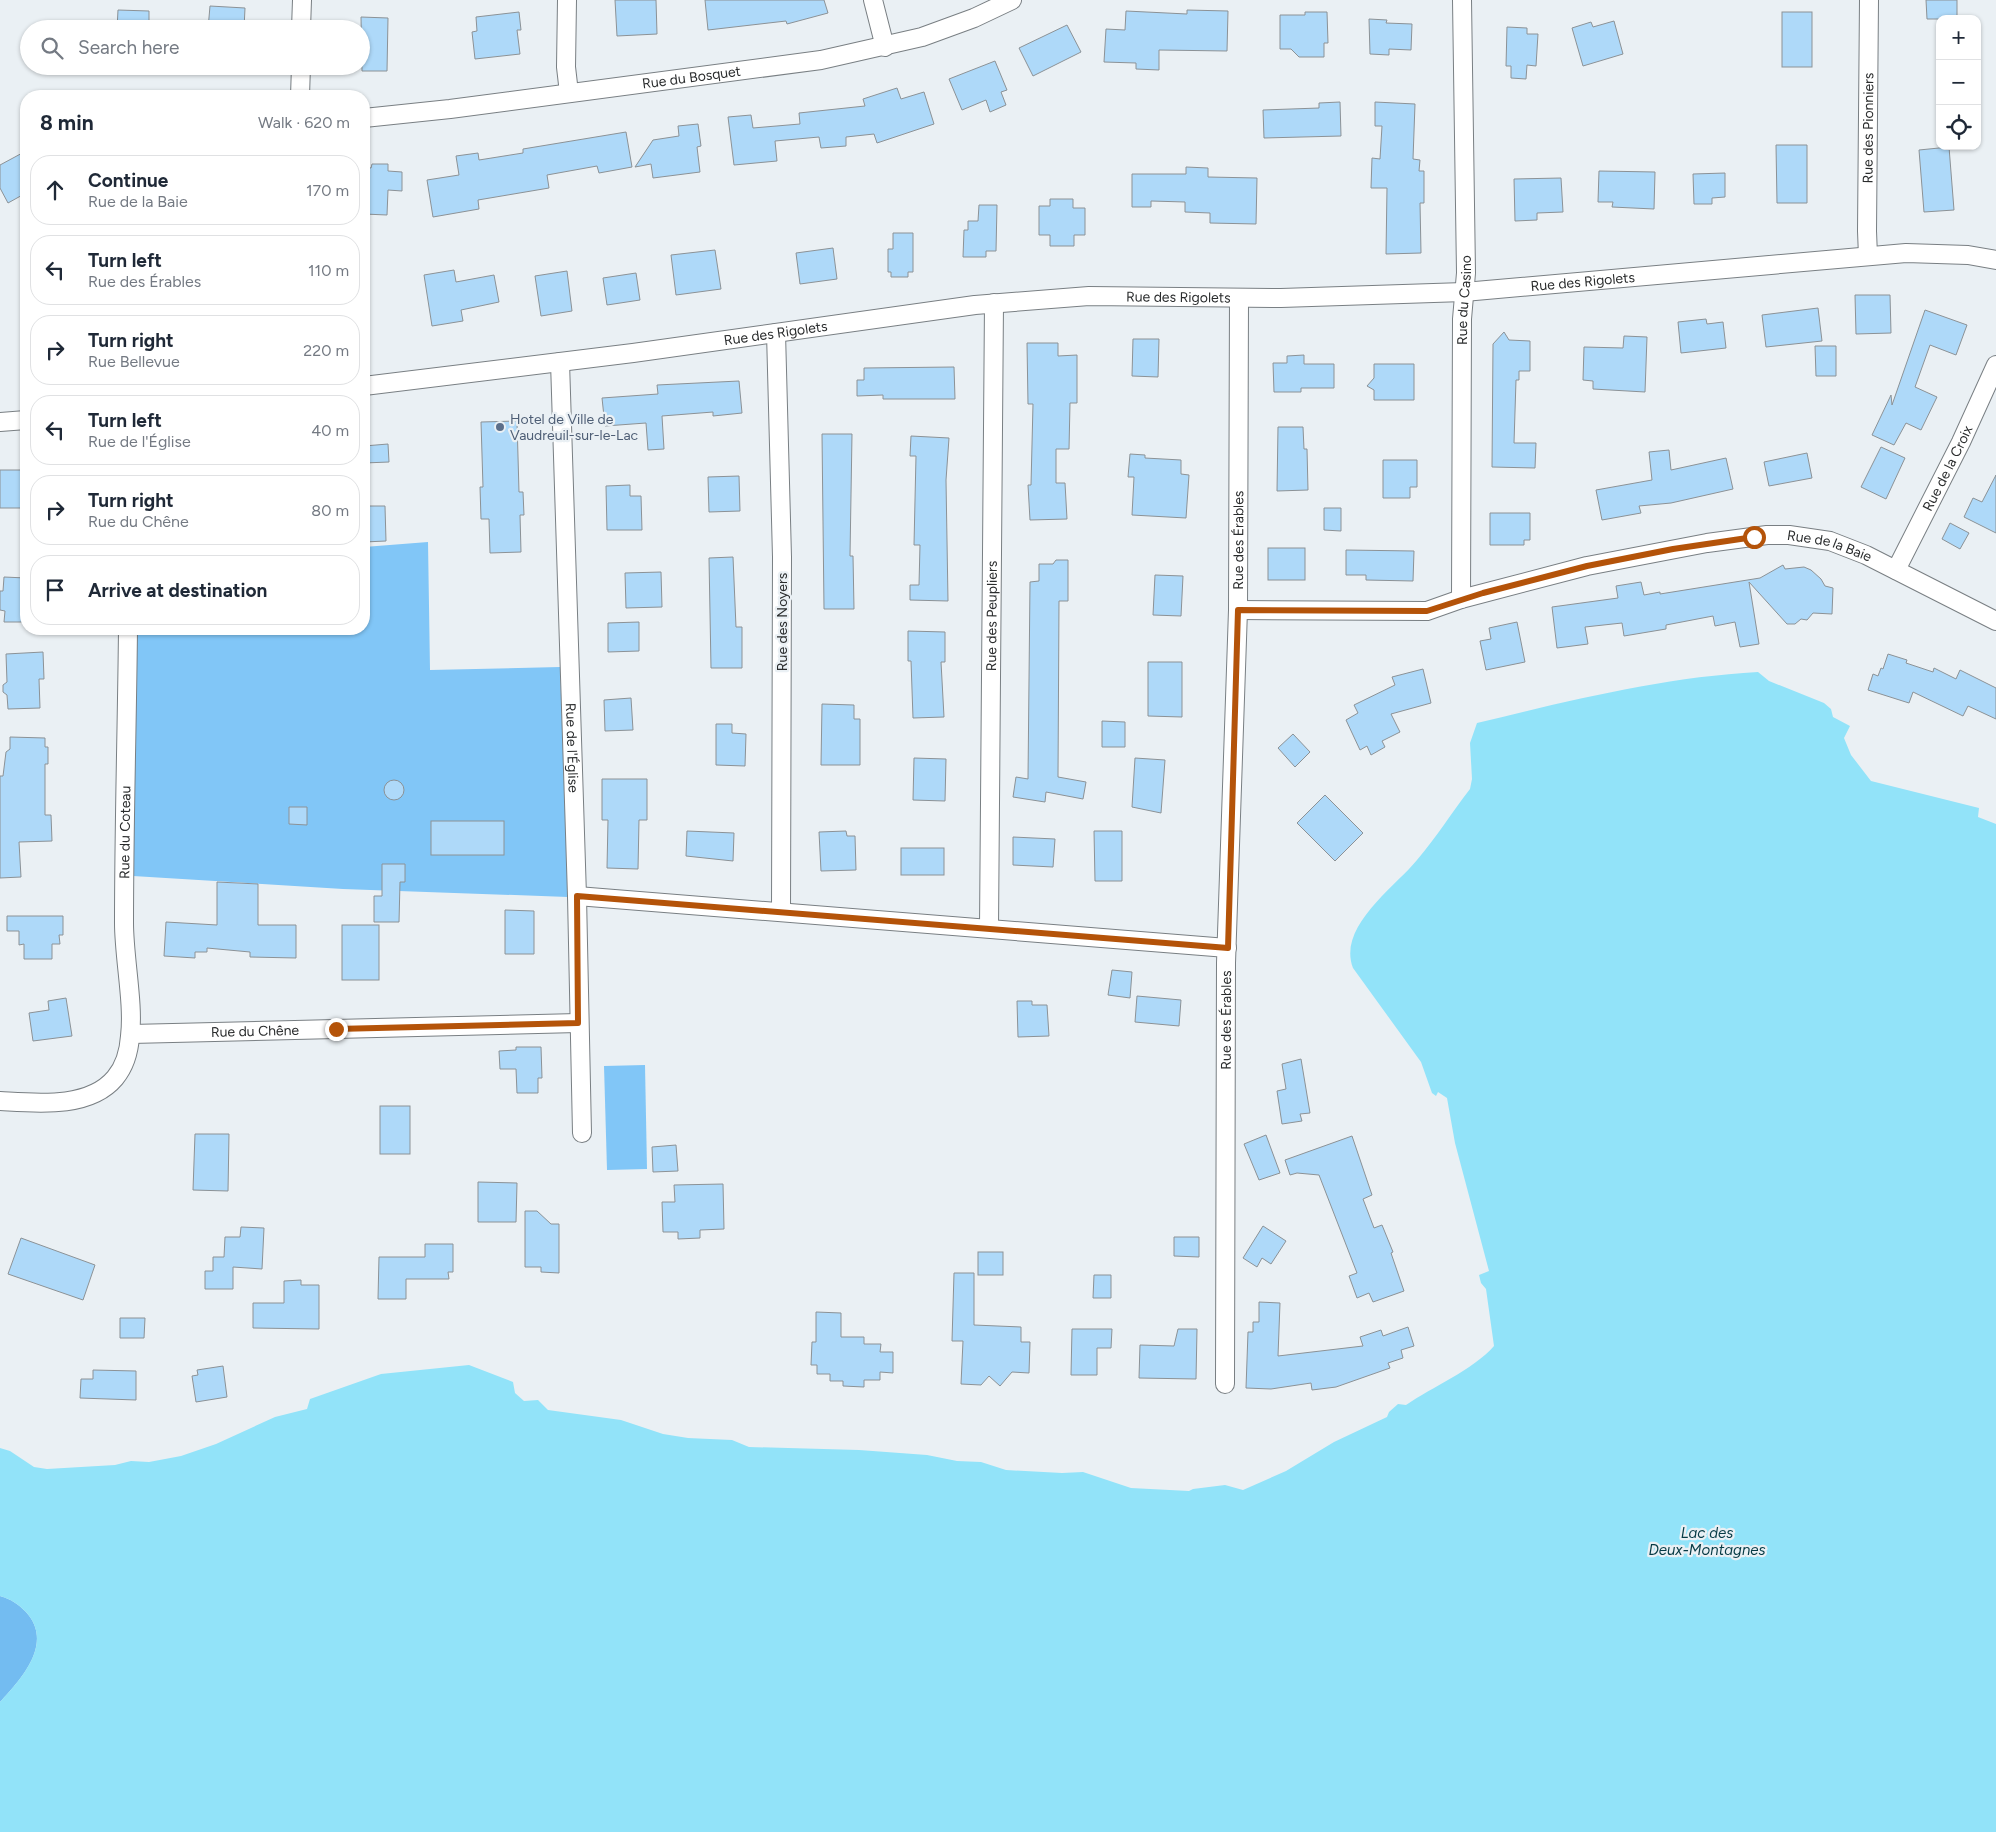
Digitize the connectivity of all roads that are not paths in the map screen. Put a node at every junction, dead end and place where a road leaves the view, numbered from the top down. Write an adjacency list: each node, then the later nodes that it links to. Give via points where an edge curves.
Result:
1 (302, 0): 7 (street)
2 (567, 0): 11 (street)
3 (873, 0): 8 (street)
4 (1012, 0): 8 (street, Rue du Bosquet, via 934,33)
5 (1462, 0): 15 (street, Rue du Casino)
6 (1869, 0): 13 (street, Rue des Pionniers)
7 (301, 20)
8 (885, 47): 11 (street, Rue du Bosquet, via 757,70)
9 (301, 75): 10 (street)
10 (300, 90)
11 (569, 93): 12 (street, Rue du Bosquet)
12 (370, 117)
13 (1868, 256): 14 (street, Rue des Rigolets, via 1940,254); 15 (street, Rue des Rigolets)
14 (1996, 260)
15 (1464, 292): 16 (street, Rue des Rigolets); 25 (street, Rue du Casino)
16 (1239, 298): 17 (street, Rue des Rigolets, via 1089,296); 26 (street, Rue des Érables)
17 (994, 303): 18 (street, Rue des Rigolets); 31 (street, Rue des Peupliers)
18 (776, 333): 19 (street, Rue des Rigolets); 30 (street, Rue des Noyers, via 782,566)
19 (560, 362): 21 (street, Rue des Rigolets); 29 (street, Rue de l'Église)
20 (1996, 365): 24 (street, Rue de la Croix)
21 (370, 385)
22 (20, 420): 23 (street)
23 (0, 422)
24 (1896, 570): 25 (street, Rue de la Baie, via 1830,541 1766,535 1699,544 1587,566); 27 (street, Rue de la Baie)
25 (1461, 600): 26 (street, Rue de la Baie, via 1417,612)
26 (1238, 610): 32 (street, Rue des Érables)
27 (1996, 621)
28 (128, 635): 34 (street, Rue du Coteau, via 124,925)
29 (577, 896): 30 (street); 33 (street, Rue de l'Église)
30 (781, 911): 31 (street)
31 (989, 928): 32 (street)
32 (1228, 948): 37 (street, Rue des Érables)
33 (578, 1023): 34 (street, Rue du Chêne); 36 (street, Rue de l'Église)
34 (131, 1034): 35 (street, via 128,1054 114,1079 89,1095 47,1102)
35 (0, 1101)
36 (582, 1133)
37 (1224, 1384)

